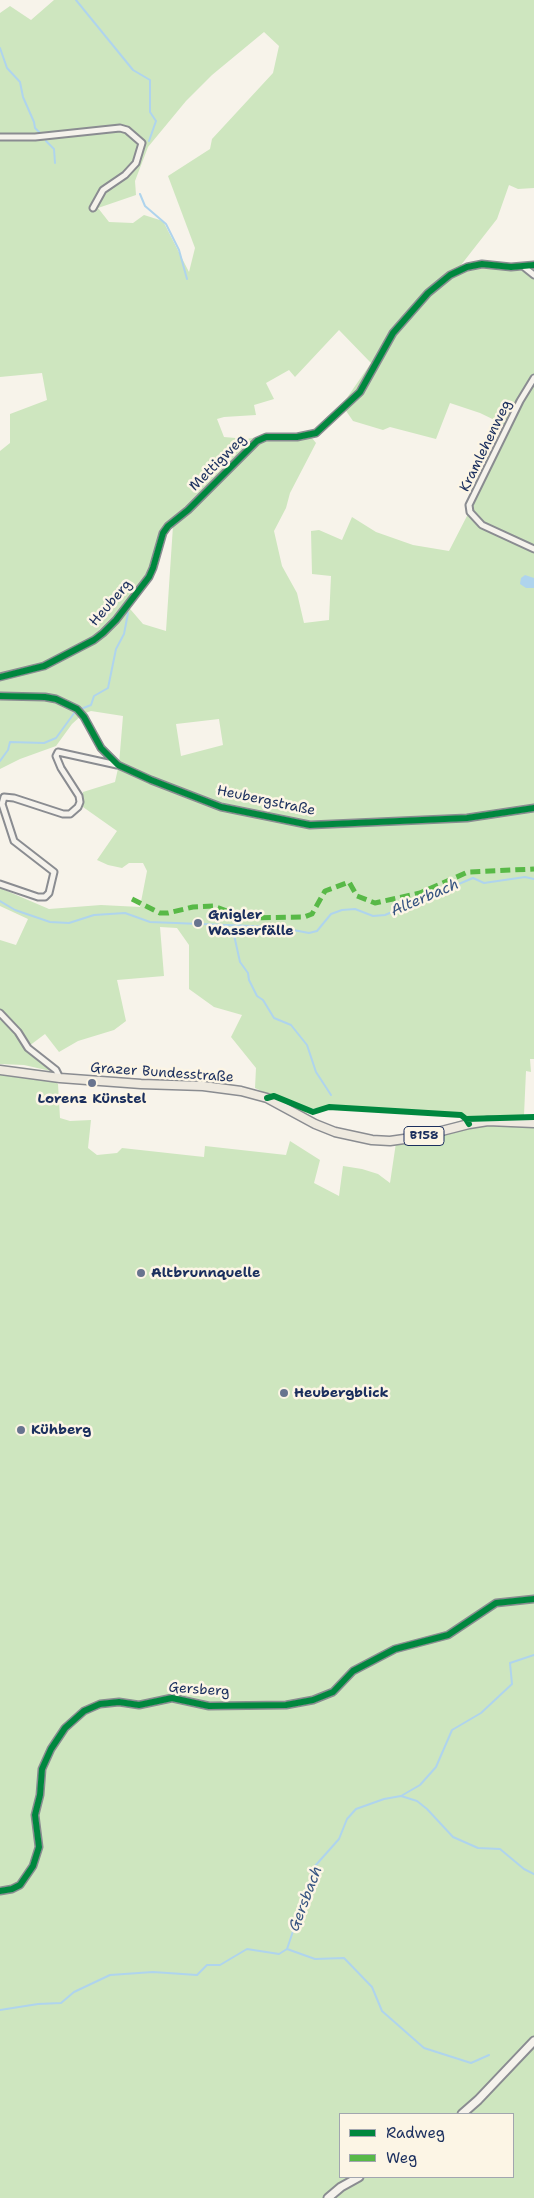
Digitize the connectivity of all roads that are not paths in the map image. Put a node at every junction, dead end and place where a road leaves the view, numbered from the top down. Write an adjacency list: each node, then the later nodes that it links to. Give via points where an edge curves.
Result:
1 (0, 138): 2 (street, via 127,130 142,143 136,163 103,190)
2 (93, 208)
3 (534, 265): 4 (street, Mettigweg)
4 (524, 267): 5 (street); 7 (street, Mettigweg, via 482,264 450,275 428,293 393,333 360,392 316,433 266,437 257,441)
5 (534, 275)
6 (534, 378): 8 (street, Kramlehenweg, via 469,505 470,512 482,525)
7 (176, 520): 9 (street, Heuberg, via 163,533 148,577 103,633 44,666)
8 (534, 549)
9 (0, 676)
10 (0, 696): 11 (street, Heubergstraße, via 45,697 77,709 101,748)
11 (118, 765): 12 (street, Heubergstraße, via 221,807 310,825 467,818); 13 (street, via 58,752 56,756 61,768 79,796 78,807 70,814 4,797 2,804 14,841 54,872 45,897 38,898)
12 (534, 808)
13 (0, 884)
14 (0, 1013): 16 (street, via 28,1048 56,1070)
15 (0, 1070): 16 (main road, Grazer Bundesstraße / B158)
16 (60, 1078): 17 (main road, Grazer Bundesstraße / B158, via 241,1090 267,1098 315,1124 356,1138 390,1141 418,1138 469,1124)
17 (534, 1123)
18 (534, 1600): 19 (street, Gersberg, via 496,1603 448,1636 395,1649 353,1671 333,1692 312,1700 291,1704 216,1706 172,1698 139,1705 100,1704 84,1711 64,1728 42,1769 34,1815 39,1847 33,1866 20,1885)
19 (0, 1891)
20 (534, 2042): 21 (main road)
21 (463, 2113)
22 (357, 2178): 23 (main road)
23 (328, 2198)

